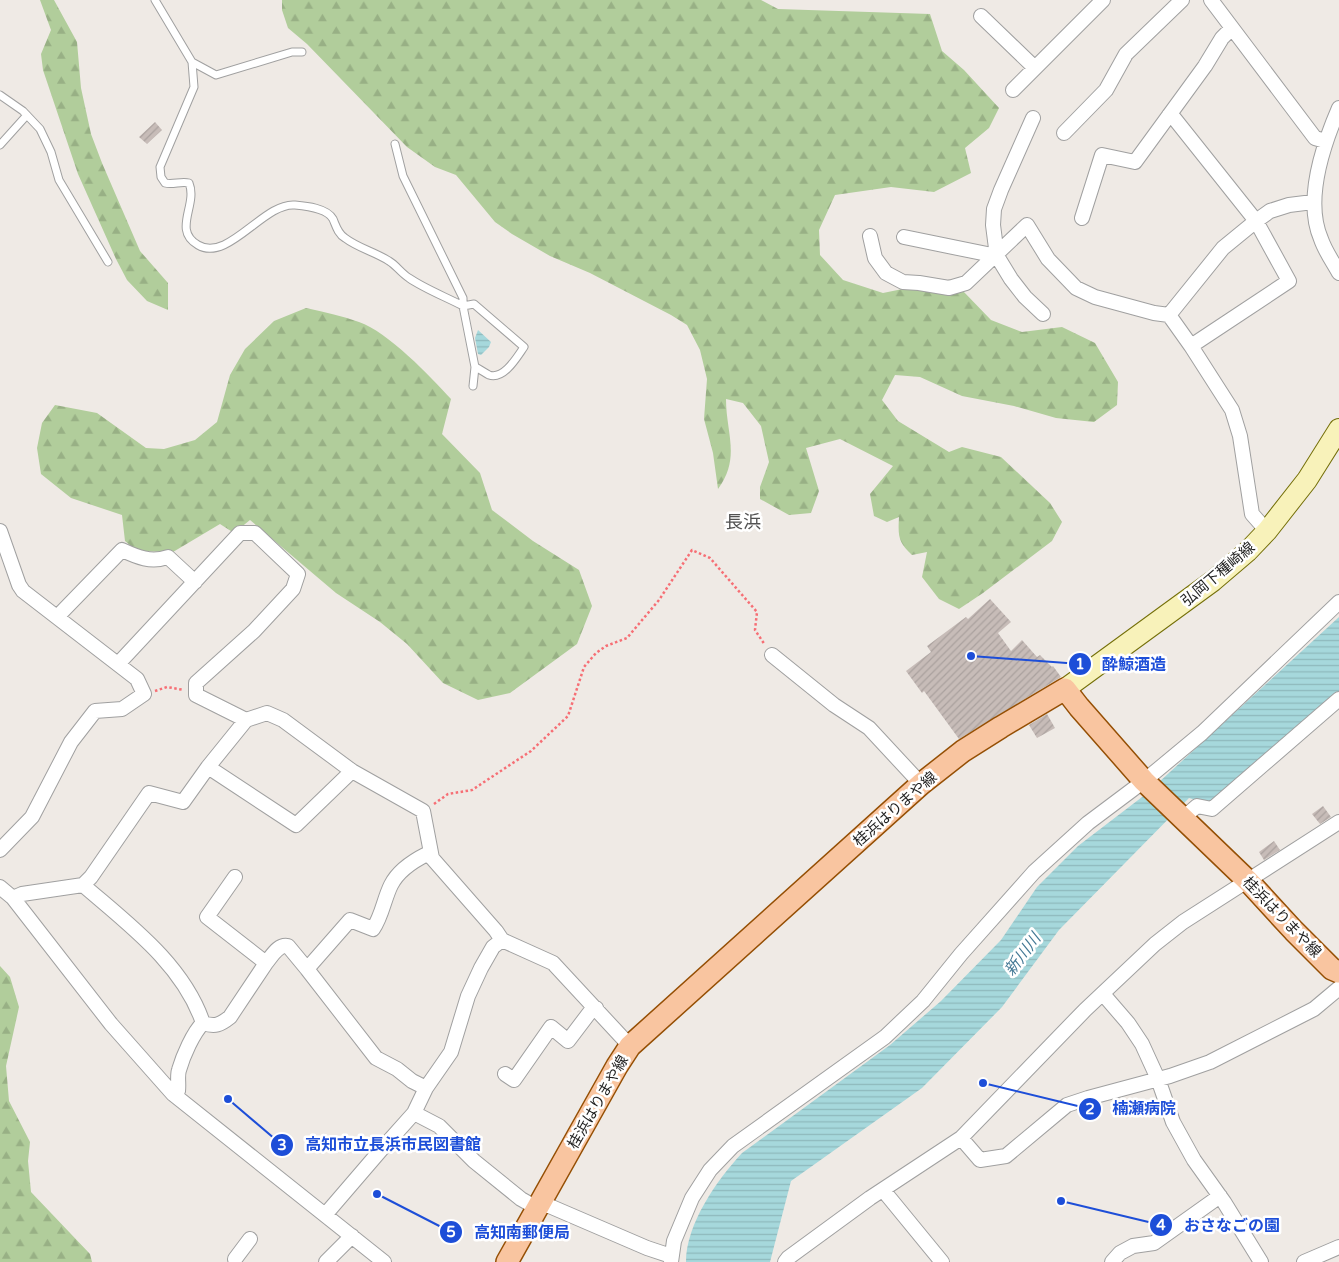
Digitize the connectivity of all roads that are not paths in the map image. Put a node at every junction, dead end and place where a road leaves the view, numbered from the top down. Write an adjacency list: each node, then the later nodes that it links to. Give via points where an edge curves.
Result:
1 (156, 0): 8 (lane)
2 (1103, 0): 9 (street)
3 (1182, 0): 16 (street, via 1126,54 1106,90)
4 (1211, 0): 6 (street)
5 (981, 16): 9 (street)
6 (1232, 28): 13 (street); 17 (street, via 1315,138)
7 (302, 52): 8 (lane, via 292,52 216,75)
8 (192, 62): 28 (lane, via 194,88 160,168 165,183 189,183 191,190 185,225 188,237 199,246 216,249 280,206 318,209 332,217 344,238 390,261 409,278)
9 (1035, 68): 10 (street)
10 (1013, 90)
11 (0, 95): 14 (lane)
12 (1339, 108): 17 (street)
13 (1169, 114): 21 (street, via 1135,162 1102,155); 22 (street)
14 (27, 115): 19 (lane); 26 (lane, via 40,130 59,180)
15 (1033, 118): 25 (street, via 994,210)
16 (1064, 133)
17 (1325, 141): 20 (street)
18 (395, 144): 28 (lane, via 402,176 463,298)
19 (0, 145)
20 (1313, 202): 22 (street, via 1270,211); 27 (street, via 1320,238)
21 (1082, 218)
22 (1256, 220): 30 (street, via 1223,248); 31 (street, via 1288,281)
23 (870, 236): 25 (street, via 875,258 886,272 903,282 949,288 966,283)
24 (904, 237): 25 (street)
25 (996, 256): 29 (street, via 1025,297); 30 (street, via 1027,225 1048,259 1076,288 1095,298)
26 (108, 262)
27 (1339, 273)
28 (463, 306): 32 (lane); 32 (lane, via 474,304 524,347 501,374 491,376)
29 (1043, 314)
30 (1169, 315): 31 (street)
31 (1191, 346): 36 (street, via 1232,410 1240,436 1252,514)
32 (476, 366): 33 (lane)
33 (473, 386)
34 (1339, 429): 36 (main road, 弘岡下種崎線, via 1307,480)
35 (0, 531): 37 (street)
36 (1267, 531): 43 (main road, 弘岡下種崎線, via 1213,581)
37 (5, 558): 40 (street, via 23,591)
38 (195, 582): 40 (street, via 168,557 141,559 122,550); 42 (street); 45 (street, via 240,533 255,533 298,574 293,589 254,631 196,683 196,695)
39 (1339, 602): 48 (street)
40 (57, 617): 42 (street)
41 (772, 655): 49 (street, via 834,705 869,728)
42 (118, 664): 52 (street, via 137,679 144,694 122,709 95,711 71,742 32,817)
43 (1066, 689): 48 (main road, 桂浜はりまや線); 49 (main road, 桂浜はりまや線, via 963,751)
44 (1339, 699): 50 (street, via 1212,809 1197,806)
45 (246, 720): 46 (street); 47 (street, via 267,713 283,720)
46 (208, 767): 47 (street, via 296,825); 56 (street, via 183,802 149,793)
47 (352, 771): 53 (street, via 423,811)
48 (1147, 783): 50 (main road, 桂浜はりまや線); 81 (street, via 1088,823 1034,872 923,1001 885,1037 732,1146 710,1170 692,1198)
49 (921, 784): 67 (main road, 桂浜はりまや線)
50 (1179, 816): 55 (main road, 桂浜はりまや線)
51 (1339, 822): 55 (street)
52 (0, 850)
53 (432, 858): 59 (street); 61 (street, via 427,854 397,876 373,929 350,920)
54 (235, 877): 60 (street, via 207,917)
55 (1248, 881): 62 (main road, 桂浜はりまや線, via 1332,969); 64 (street, via 1183,922)
56 (83, 885): 58 (street); 66 (street, via 136,931 176,972)
57 (0, 887): 58 (street)
58 (13, 898): 71 (street, via 111,1024)
59 (502, 940): 65 (street, via 553,964); 70 (street, via 493,947 480,968 451,1052)
60 (266, 962): 61 (street, via 284,945); 66 (street, via 230,1017 214,1026)
61 (307, 969): 70 (street, via 376,1058)
62 (1339, 972)
63 (1339, 988): 69 (street, via 1314,1009 1210,1062)
64 (1103, 994): 69 (street, via 1142,1044); 73 (street)
65 (596, 1008): 67 (street); 68 (street, via 568,1040 551,1027 514,1080)
66 (203, 1023): 71 (street, via 196,1030 178,1072 178,1091)
67 (630, 1046): 76 (main road, 桂浜はりまや線)
68 (505, 1074)
69 (1158, 1080): 73 (street, via 1068,1105 1006,1156 980,1160); 75 (street, via 1173,1122 1194,1160)
70 (426, 1088): 72 (street)
71 (173, 1094): 77 (street)
72 (414, 1113): 76 (street, via 439,1126 474,1161 521,1199); 77 (street)
73 (961, 1138): 74 (street)
74 (883, 1190): 86 (street); 87 (street)
75 (1220, 1196): 88 (street, via 1154,1243 1133,1246 1120,1252); 89 (street)
76 (538, 1208): 81 (street, via 547,1205); 85 (main road, 桂浜はりまや線)
77 (325, 1216): 78 (street)
78 (352, 1236): 83 (street); 84 (street)
79 (250, 1239): 82 (street)
80 (1339, 1247): 90 (street)
81 (671, 1259)
82 (235, 1261)
83 (326, 1262)
84 (384, 1262)
85 (507, 1262)
86 (785, 1262)
87 (942, 1262)
88 (1112, 1262)
89 (1261, 1262)
90 (1304, 1262)

